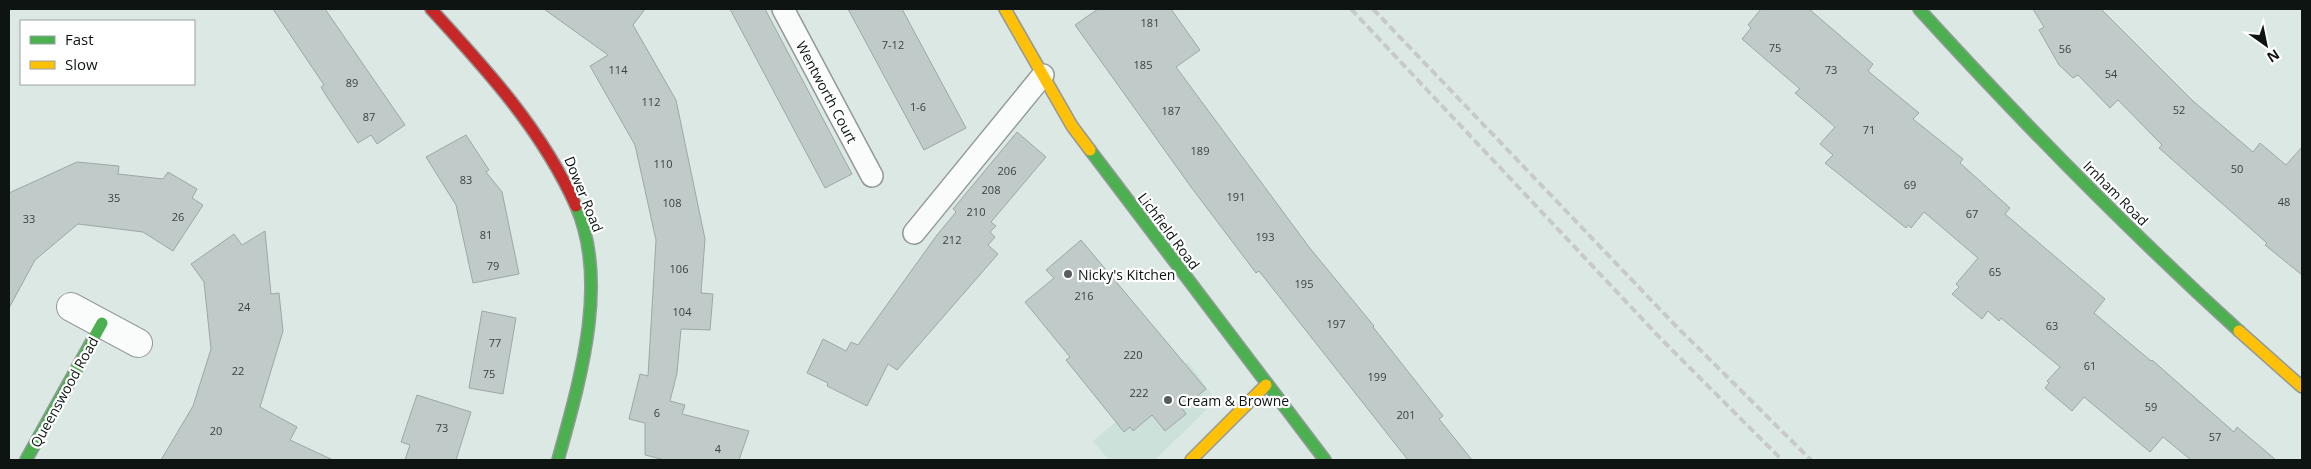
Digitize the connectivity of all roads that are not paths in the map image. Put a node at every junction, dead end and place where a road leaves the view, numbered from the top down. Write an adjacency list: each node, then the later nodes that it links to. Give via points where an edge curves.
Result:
1 (431, 9): 14 (street, Dower Road, via 488,73 550,151 569,189 588,244 592,293 587,333 580,377)
2 (783, 9): 6 (lane, Wentworth Court)
3 (1005, 9): 5 (street, Lichfield Road)
4 (1919, 9): 12 (street, Irnham Road, via 1982,80 2123,222)
5 (1043, 75): 7 (lane); 11 (street, Lichfield Road, via 1072,126)
6 (872, 176)
7 (914, 233)
8 (71, 306): 9 (street, Queenswood Road)
9 (102, 323): 10 (street, Queenswood Road); 13 (street, Queenswood Road)
10 (138, 343)
11 (1266, 385): 15 (street); 16 (street, Lichfield Road)
12 (2302, 387)
13 (26, 460)
14 (558, 460)
15 (1191, 460)
16 (1325, 460)

